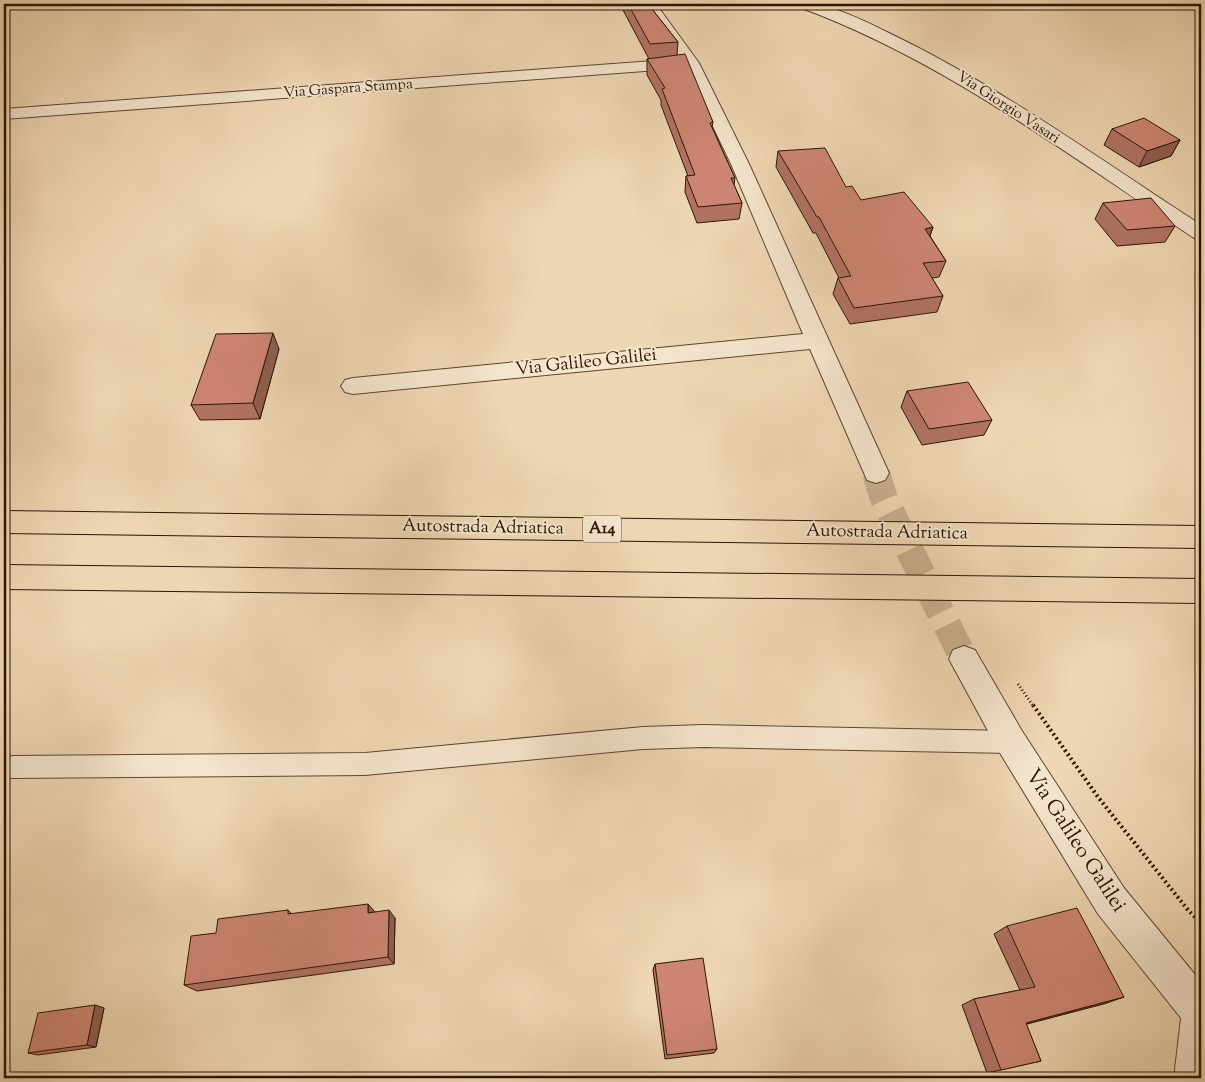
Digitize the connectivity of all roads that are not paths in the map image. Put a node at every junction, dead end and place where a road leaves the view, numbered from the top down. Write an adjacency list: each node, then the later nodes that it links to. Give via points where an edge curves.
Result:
1 (648, 4): 3 (street)
2 (804, 4): 5 (street, Via Giorgio Vasari, via 880,33 924,56 993,97)
3 (691, 64): 4 (street, Via Gaspara Stampa); 6 (street, via 740,164)
4 (4, 114)
5 (1201, 234)
6 (818, 340): 7 (street, Via Galileo Galilei); 8 (street)
7 (354, 386)
8 (876, 474)
9 (4, 522): 10 (highway, Autostrada Adriatica / A14)
10 (1201, 536)
11 (4, 577): 12 (highway)
12 (1201, 591)
13 (964, 659): 14 (street, Via Galileo Galilei)
14 (1011, 742): 15 (lane, via 703,736 643,738 365,764); 16 (street, Via Galileo Galilei, via 1111,901)
15 (12, 767)
16 (1201, 1012): 17 (street, Via Galileo Galilei)
17 (1195, 1078)

